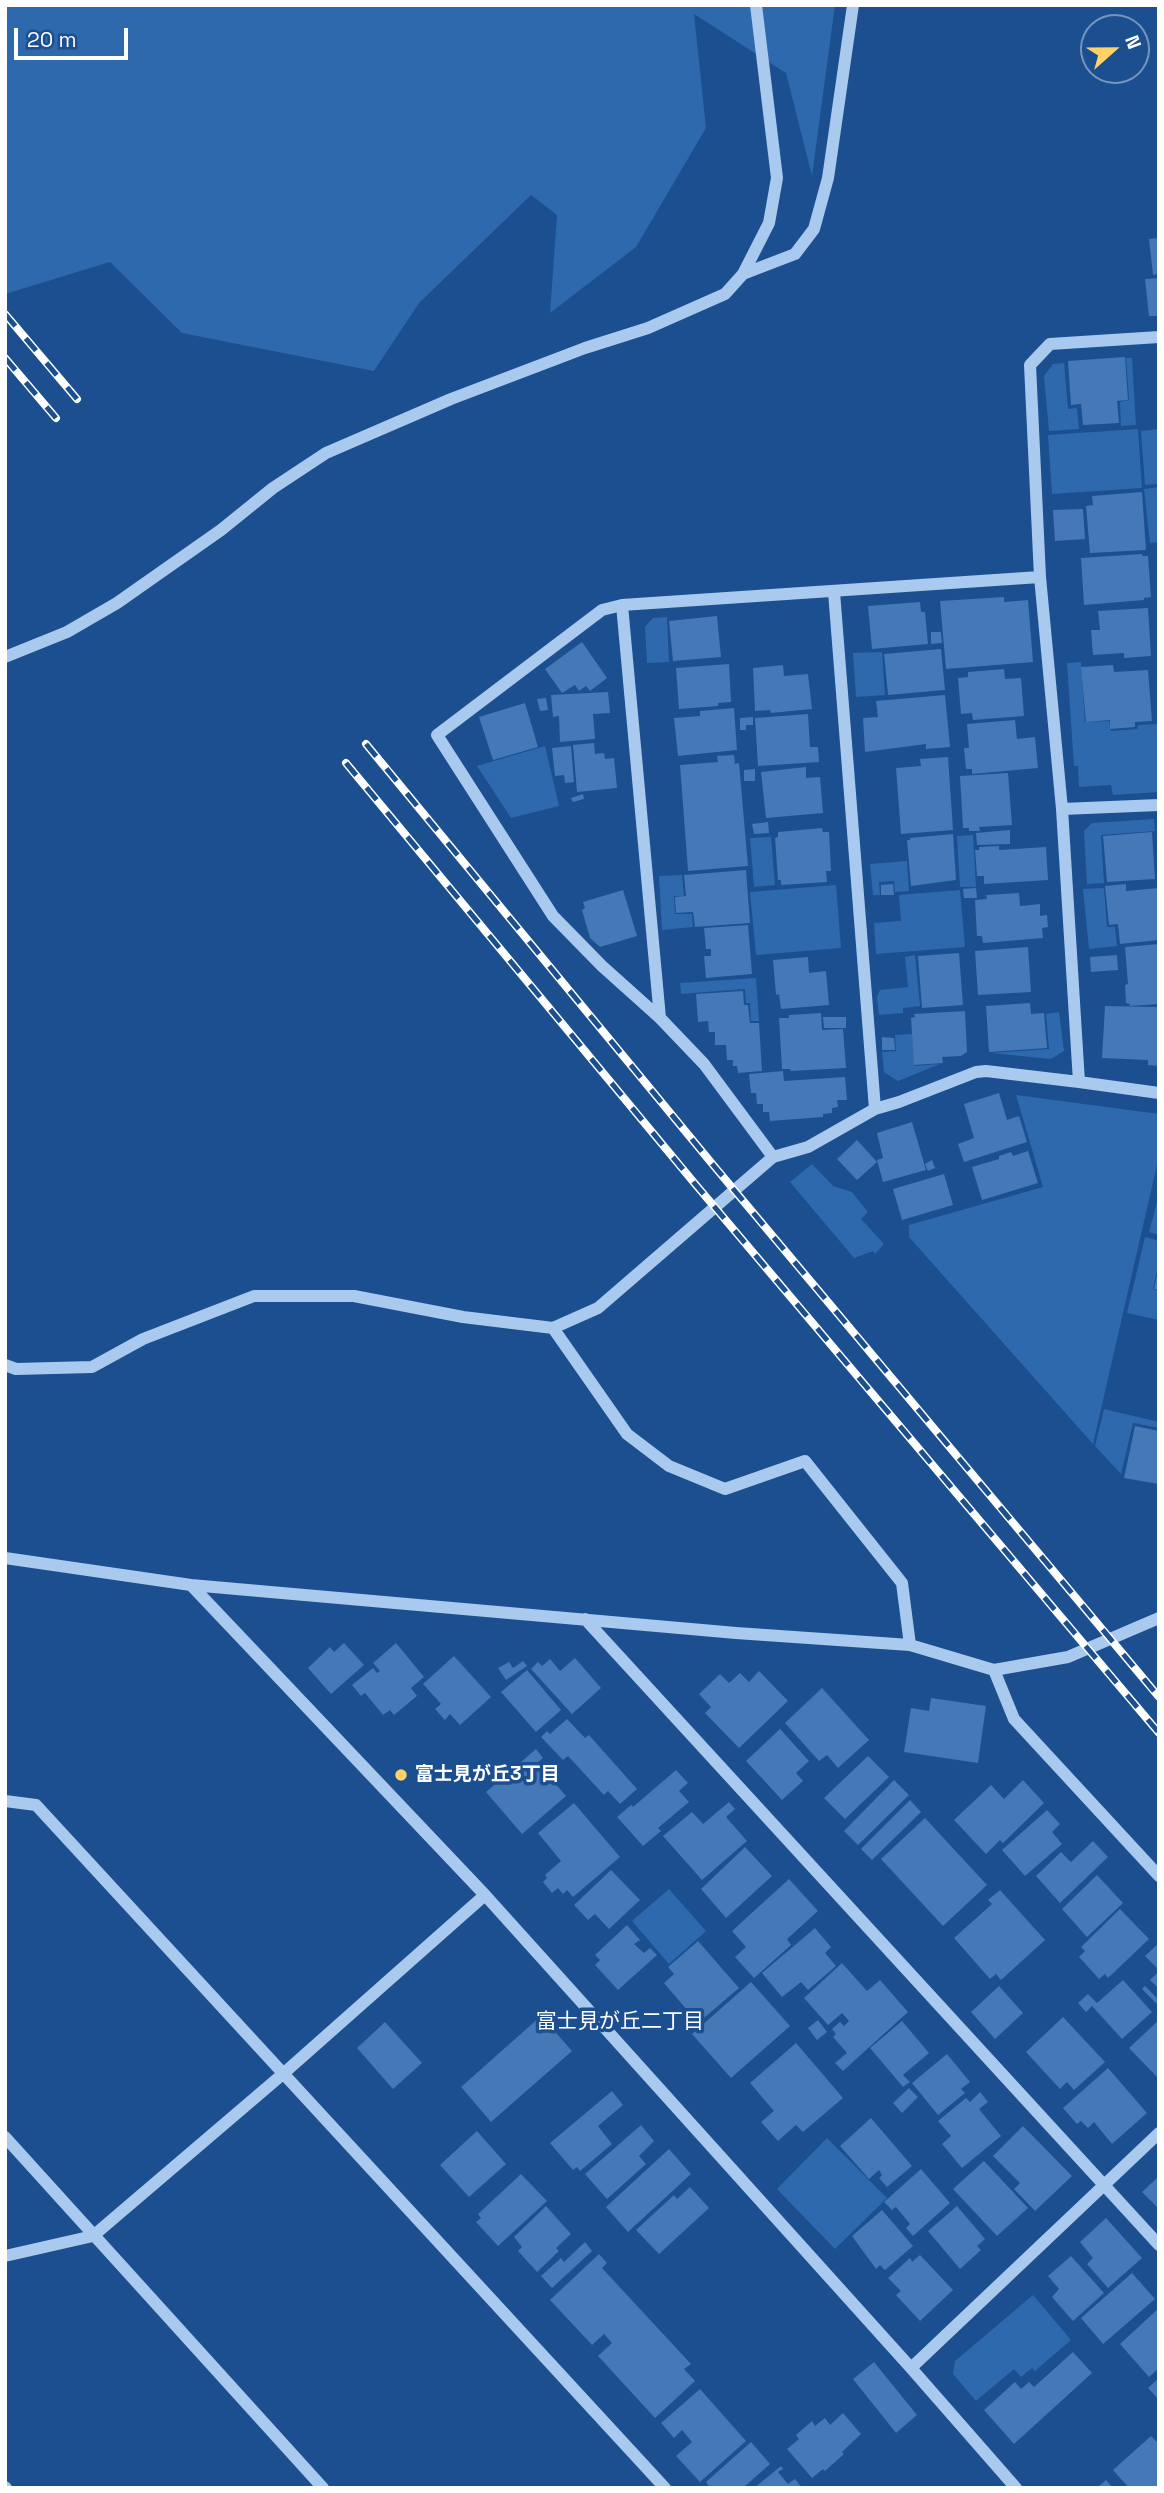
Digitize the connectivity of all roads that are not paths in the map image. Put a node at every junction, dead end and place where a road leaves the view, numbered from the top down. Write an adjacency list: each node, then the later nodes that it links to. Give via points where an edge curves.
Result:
1 (756, 5): 3 (street, via 777,178 769,223)
2 (853, 5): 3 (street, via 828,178 814,229 795,254)
3 (743, 274): 8 (street, via 724,294 648,328 451,400 326,453 117,603 67,632)
4 (1159, 337): 5 (street, via 1050,344 1030,365)
5 (1040, 577): 6 (street); 10 (street)
6 (834, 592): 7 (street); 14 (street)
7 (622, 606): 11 (street); 11 (street, via 602,610 436,735 553,916)
8 (5, 657)
9 (1159, 805): 10 (street)
10 (1062, 809): 12 (street)
11 (660, 1018): 15 (street, via 704,1064)
12 (1079, 1082): 13 (street); 14 (street, via 976,1072)
13 (1159, 1093)
14 (875, 1109): 15 (street, via 808,1147)
15 (773, 1157): 16 (street, via 598,1308)
16 (553, 1328): 17 (street, via 354,1296 254,1296 143,1339 92,1367 16,1369); 22 (street, via 627,1434 669,1466 725,1489 806,1461 902,1583)
17 (5, 1365)
18 (5, 1558): 19 (street)
19 (191, 1585): 21 (street); 26 (street)
20 (1159, 1618): 23 (street, via 1068,1657)
21 (585, 1619): 22 (street); 30 (street)
22 (910, 1646): 23 (street)
23 (994, 1670): 25 (street, via 1014,1719)
24 (5, 1801): 27 (street, via 36,1805)
25 (1159, 1875)
26 (485, 1895): 27 (street); 34 (street)
27 (284, 2073): 31 (street); 37 (street)
28 (1159, 2133): 30 (street)
29 (5, 2137): 31 (street)
30 (1104, 2184): 32 (street); 34 (street)
31 (93, 2236): 33 (street); 36 (street)
32 (1159, 2245)
33 (5, 2256)
34 (911, 2368): 35 (street)
35 (1012, 2486)
36 (323, 2488)
37 (665, 2488)

